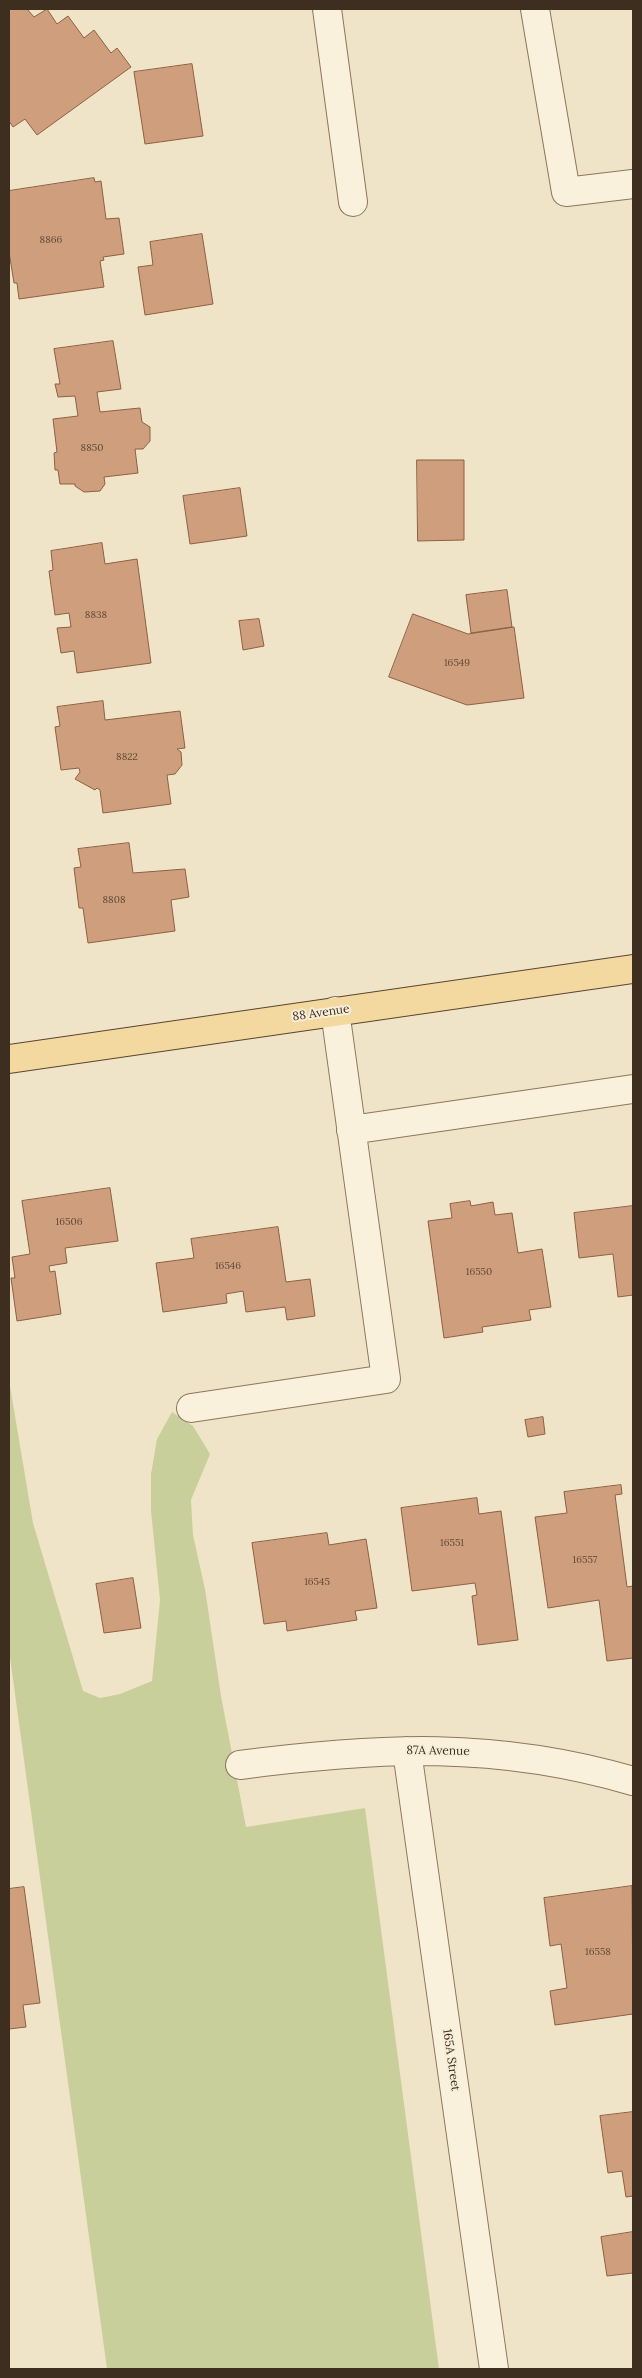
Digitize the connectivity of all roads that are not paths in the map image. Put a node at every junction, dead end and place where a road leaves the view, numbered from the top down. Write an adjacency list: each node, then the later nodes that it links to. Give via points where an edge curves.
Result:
1 (327, 9): 4 (street)
2 (535, 9): 3 (street, via 566,192)
3 (633, 184)
4 (353, 202)
5 (633, 969): 6 (main road, 88 Avenue)
6 (335, 1011): 7 (main road, 88 Avenue); 9 (street)
7 (9, 1058)
8 (633, 1090): 9 (street)
9 (350, 1130): 10 (street, via 386,1378)
10 (191, 1408)
11 (407, 1750): 12 (street, 87A Avenue); 13 (street, 87A Avenue, via 528,1757); 14 (street, 165A Street)
12 (240, 1765)
13 (633, 1781)
14 (494, 2369)

